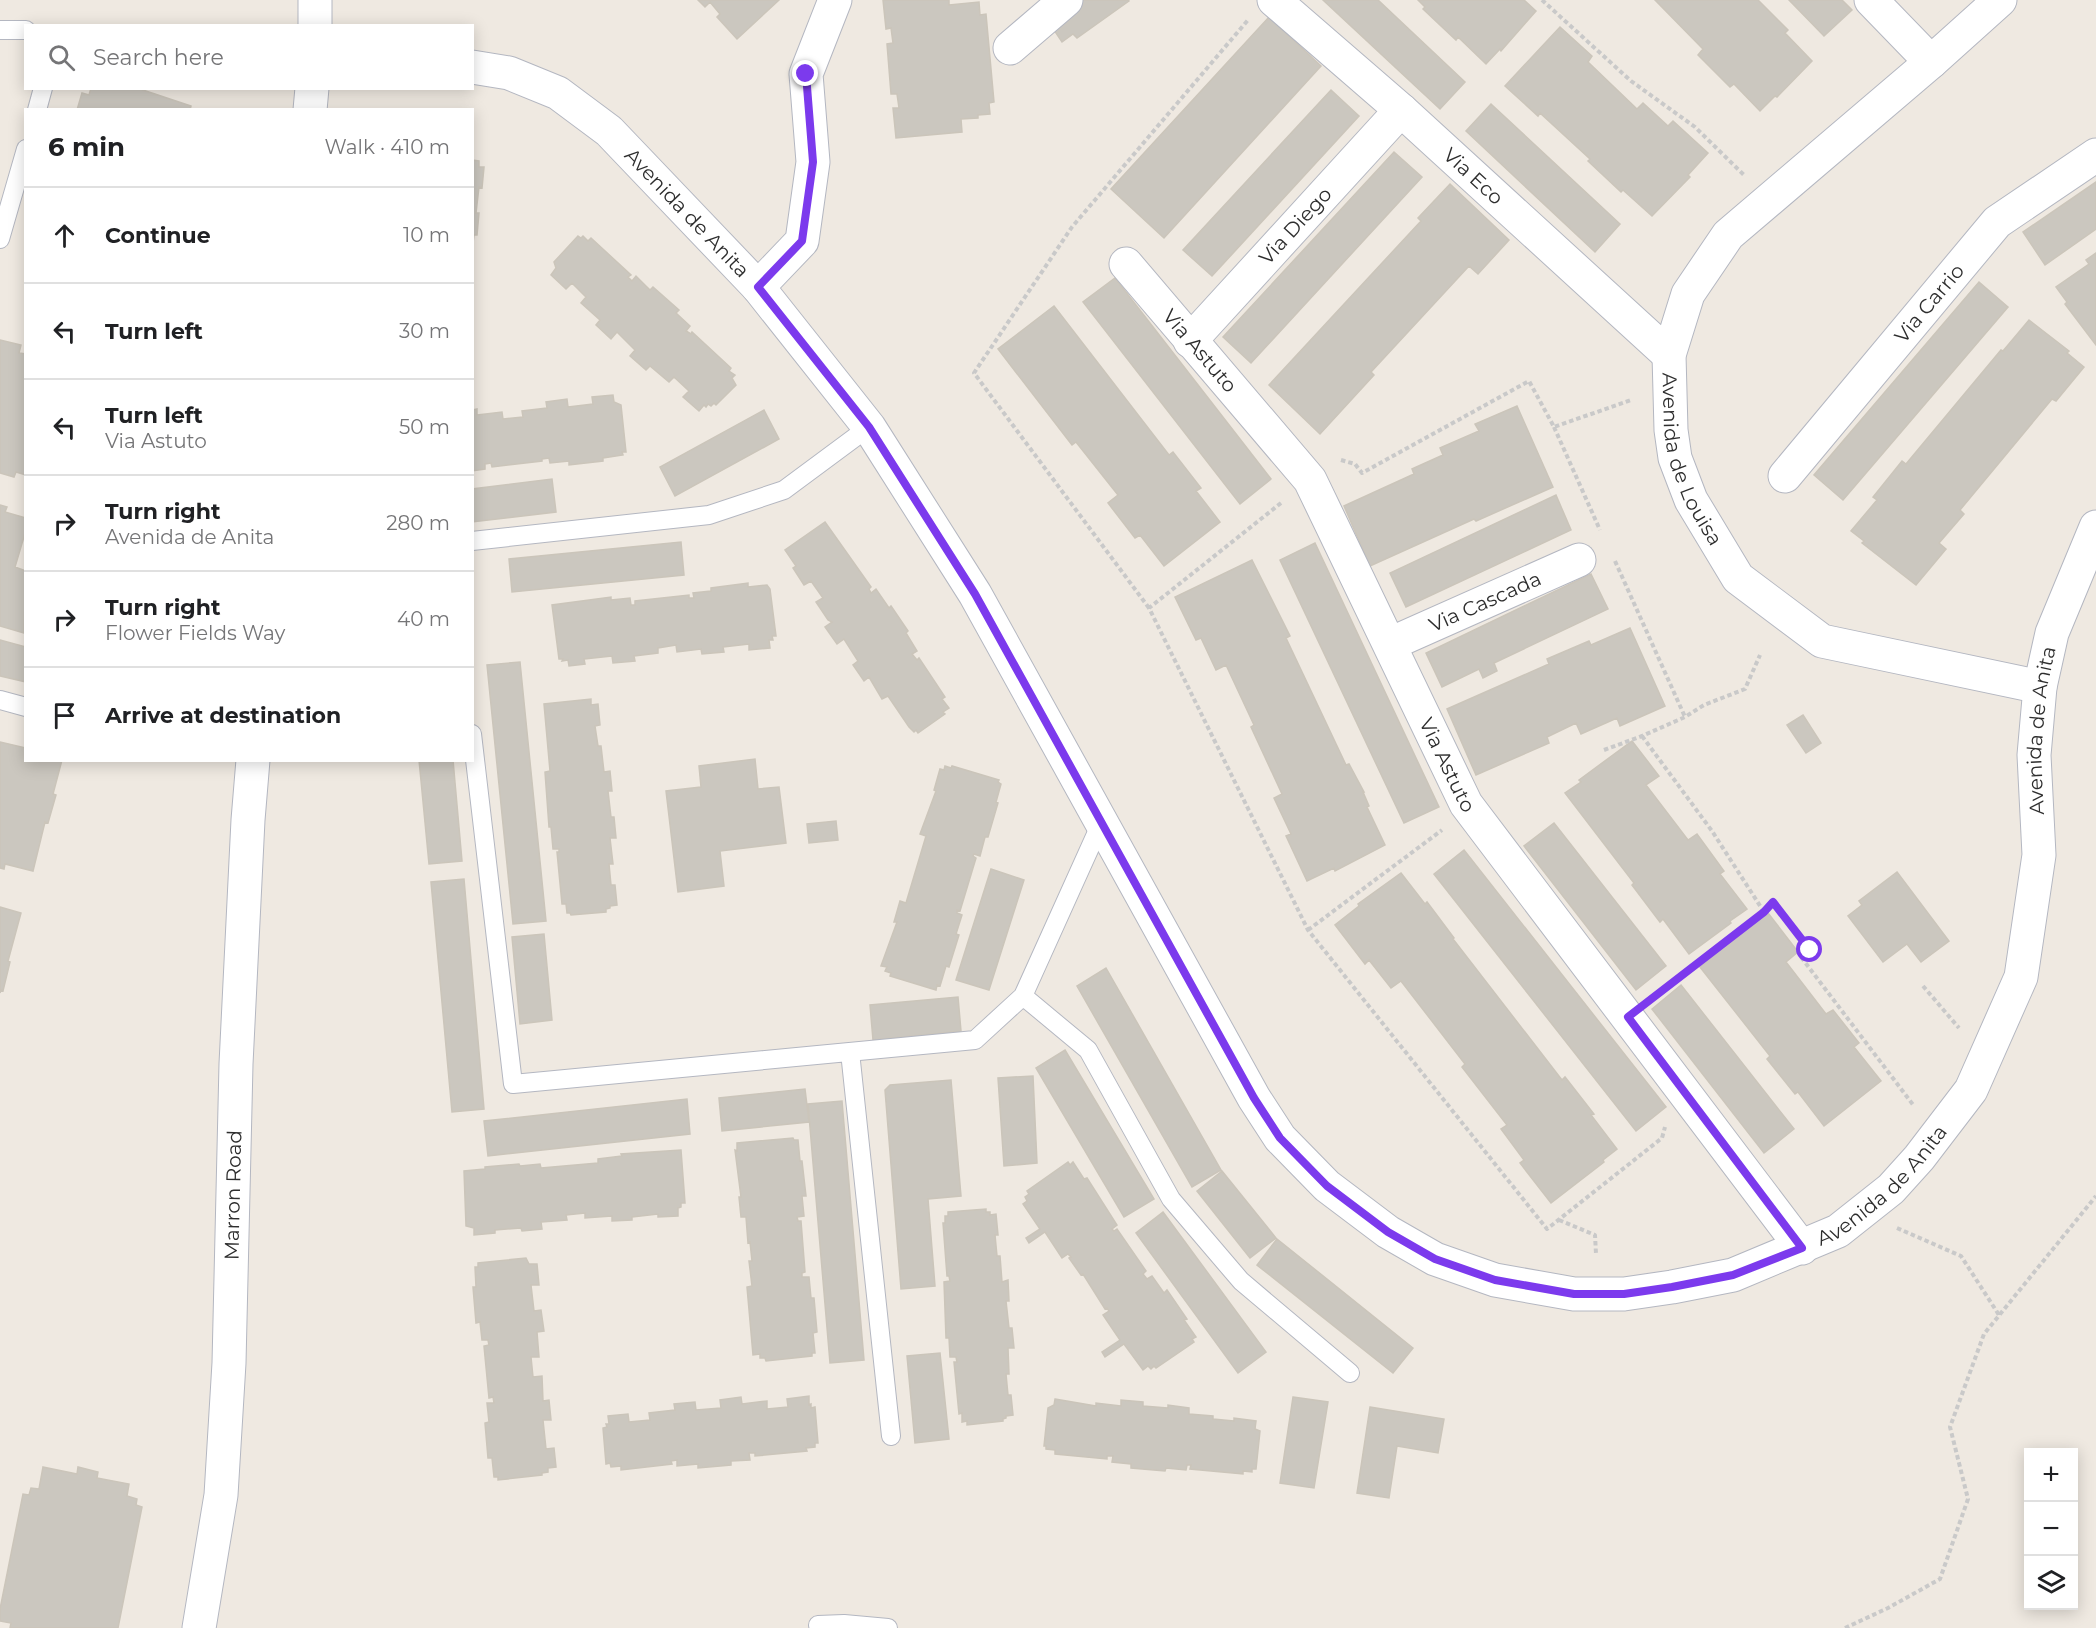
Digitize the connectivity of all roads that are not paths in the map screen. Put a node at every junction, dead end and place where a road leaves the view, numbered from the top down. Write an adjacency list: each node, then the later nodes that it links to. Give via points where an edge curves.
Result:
1 (315, 0): 7 (street)
2 (835, 0): 22 (street, via 806,74 813,162 802,241)
3 (1066, 0): 10 (street)
4 (1871, 0): 11 (street)
5 (2000, 0): 11 (street, Avenida de Louisa)
6 (1262, 9): 17 (street, Via Eco)
7 (315, 24)
8 (0, 30): 9 (lane)
9 (24, 30)
10 (1010, 48)
11 (1931, 62): 24 (street, Avenida de Louisa, via 1728,235 1688,294)
12 (474, 67): 22 (street, Avenida de Anita, via 509,73 558,93 609,131)
13 (42, 90): 15 (lane)
14 (312, 90): 16 (street)
15 (37, 108)
16 (310, 108)
17 (1401, 110): 23 (street, Via Diego); 24 (street, Via Eco)
18 (2096, 155): 26 (street, Via Carrio, via 1997,222)
19 (24, 156): 20 (lane)
20 (0, 239)
21 (1126, 264): 23 (street, Via Astuto)
22 (758, 287): 25 (street, Avenida de Anita)
23 (1190, 341): 30 (street, Via Astuto, via 1310,480)
24 (1669, 355): 31 (street, Avenida de Louisa, via 1675,458 1691,500 1738,578 1822,641)
25 (869, 427): 28 (lane, via 784,490 709,515); 36 (street, Avenida de Anita, via 975,594)
26 (1785, 476)
27 (2096, 527): 31 (street, Avenida de Anita, via 2052,633)
28 (474, 541)
29 (1579, 560): 30 (street, Via Cascada)
30 (1390, 644): 39 (street, Via Astuto, via 1466,804)
31 (2040, 687): 39 (street, Avenida de Anita, via 2034,755 2039,855 2021,977 1971,1090 1919,1158 1890,1189 1838,1231)
32 (0, 700): 33 (lane)
33 (24, 706)
34 (474, 751): 38 (lane, via 513,1084)
35 (253, 762): 44 (street, Marron Road, via 236,1064 229,1363 221,1495)
36 (1102, 821): 37 (lane); 39 (street, Avenida de Anita, via 1254,1098 1280,1138 1327,1186 1388,1232 1435,1259 1495,1280 1574,1294 1624,1294 1733,1275)
37 (1023, 996): 38 (lane, via 975,1040); 40 (lane, via 1088,1050 1171,1199 1241,1281)
38 (850, 1052): 41 (lane)
39 (1802, 1248)
40 (1350, 1373)
41 (891, 1436)
42 (818, 1625): 43 (lane)
43 (844, 1626): 45 (lane)
44 (199, 1628)
45 (888, 1628)

